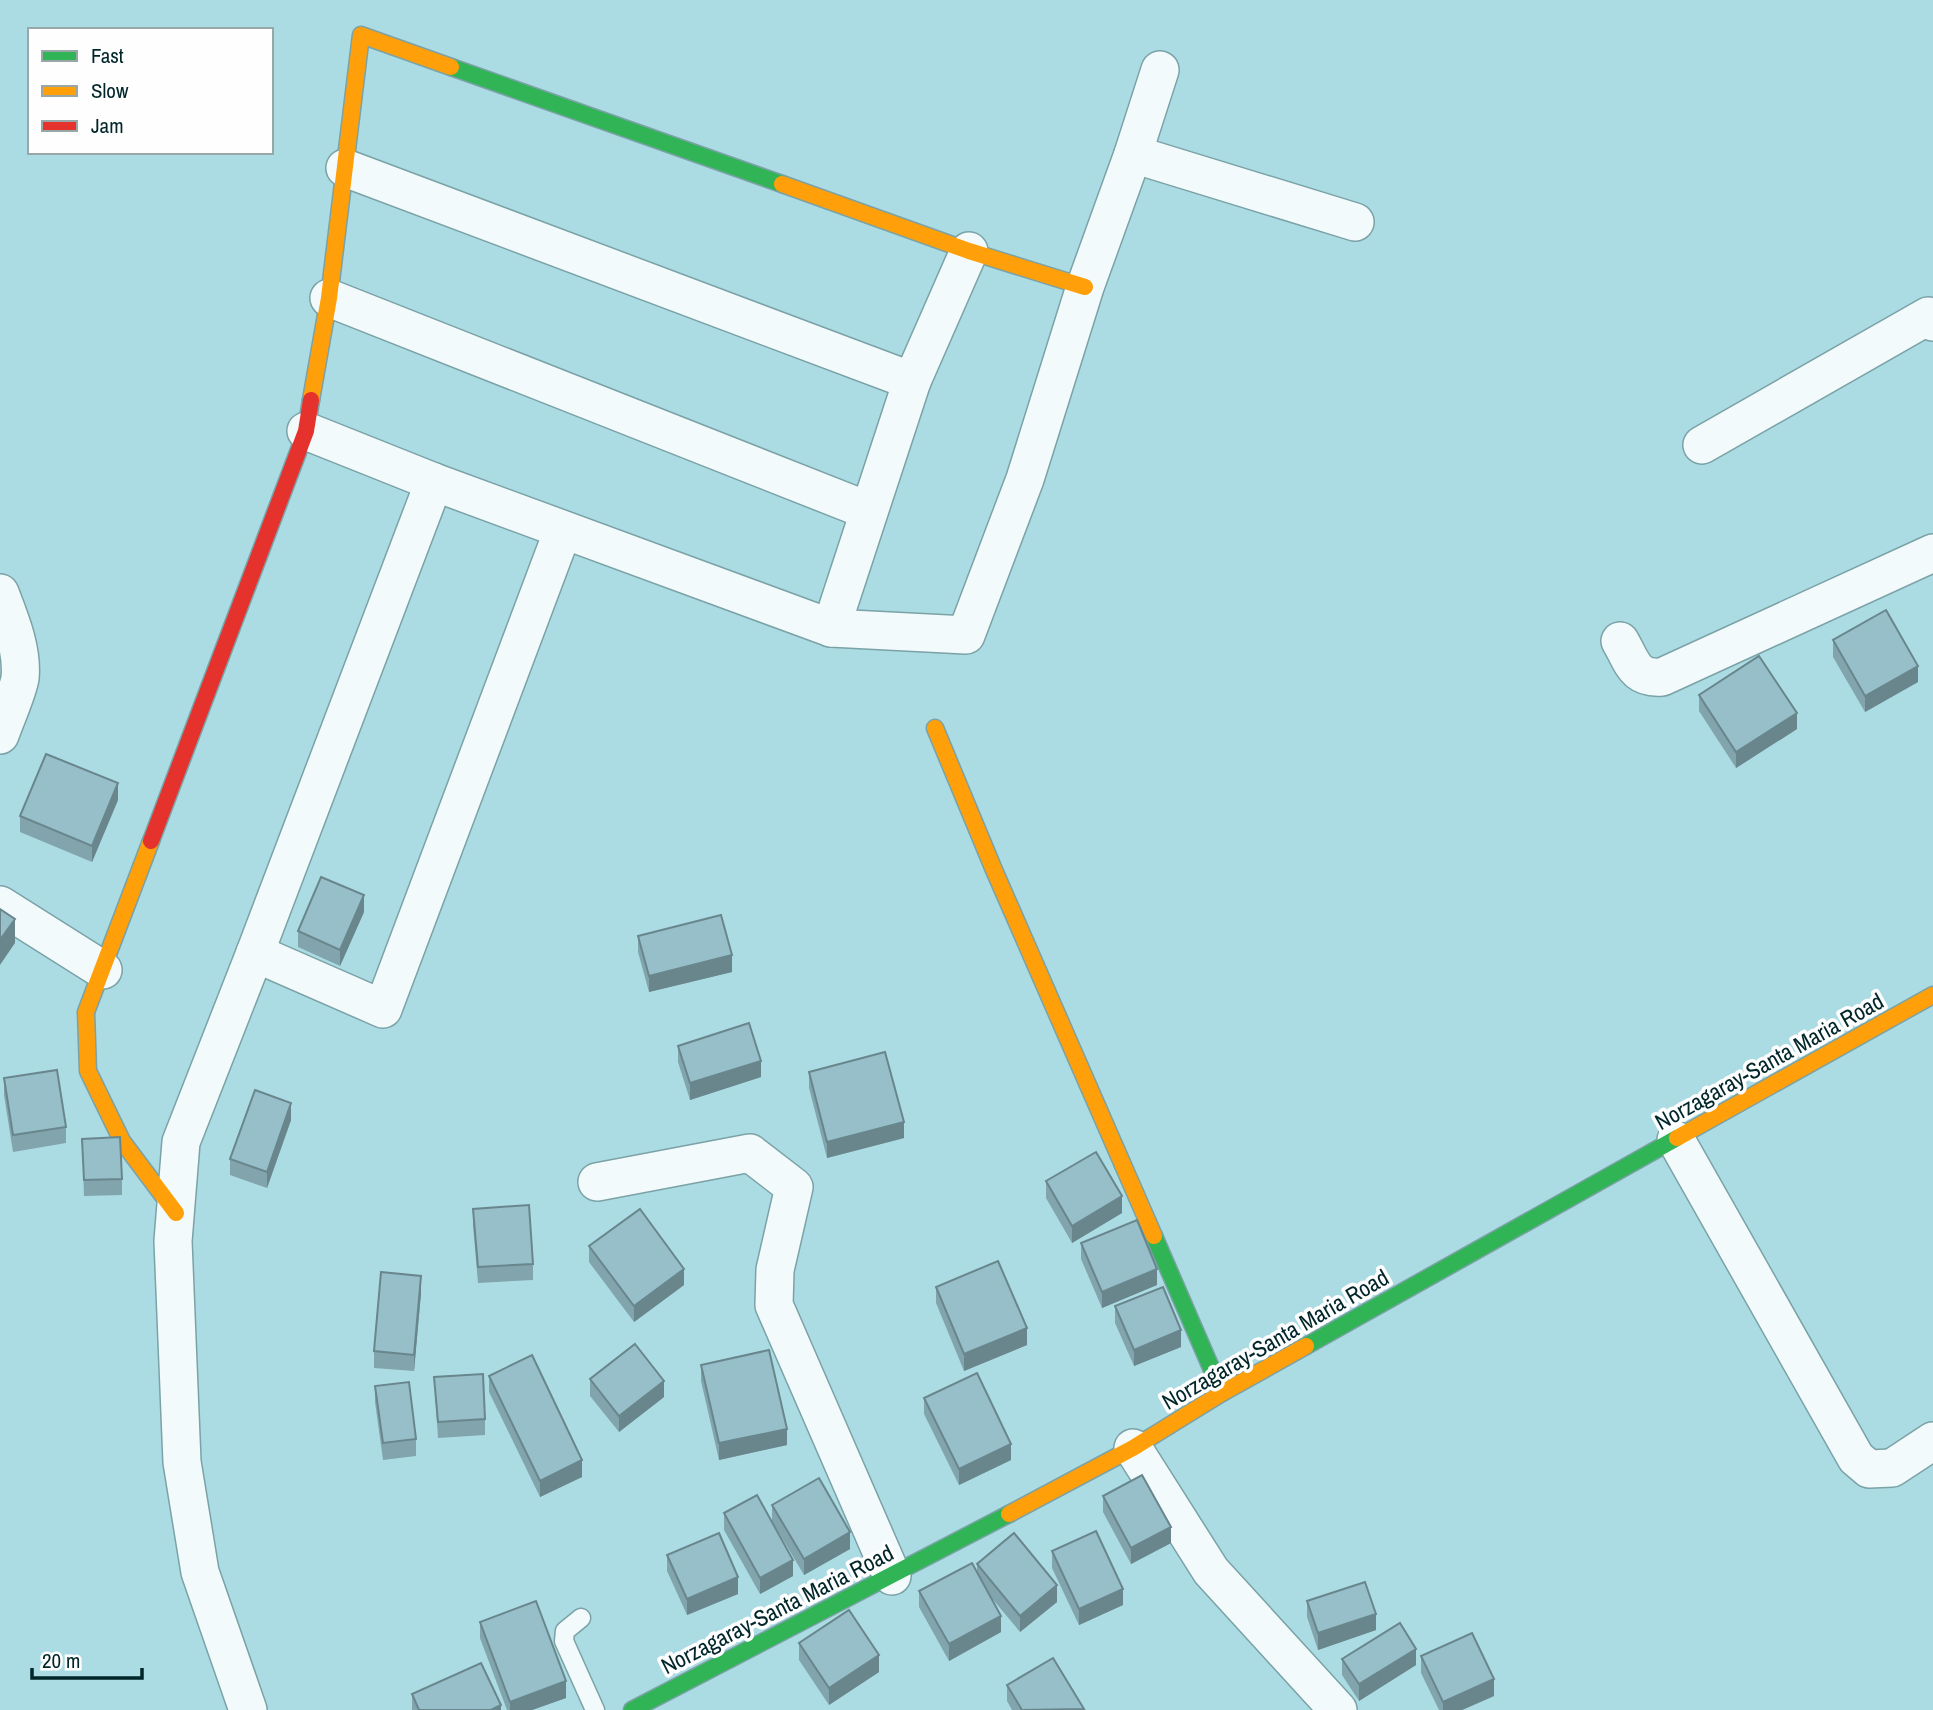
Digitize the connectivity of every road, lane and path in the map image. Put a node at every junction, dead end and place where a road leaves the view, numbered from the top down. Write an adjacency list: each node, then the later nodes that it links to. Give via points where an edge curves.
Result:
1 (1160, 70): 2 (street)
2 (1133, 154): 4 (street); 6 (street)
3 (345, 168): 5 (street, via 361,35); 7 (street); 9 (street)
4 (1355, 222)
5 (969, 251): 6 (street); 9 (street)
6 (1085, 287): 17 (street, via 1025,479 966,635)
7 (329, 298): 10 (street); 13 (street)
8 (1933, 323): 11 (street, via 1928,316)
9 (912, 381): 13 (street)
10 (306, 431): 12 (street); 23 (street)
11 (1702, 445)
12 (434, 482): 14 (street); 22 (street)
13 (869, 511): 17 (street)
14 (563, 530): 17 (street); 22 (street, via 383,1009)
15 (1933, 553): 18 (street, via 1662,677 1648,678 1638,671)
16 (0, 593): 20 (street, via 15,637 20,679)
17 (831, 628)
18 (1620, 641)
19 (935, 727): 28 (street)
20 (1, 730)
21 (0, 905): 23 (street)
22 (255, 953): 27 (street, via 181,1142)
23 (103, 970): 27 (street, via 86,1012 88,1071 122,1141)
24 (1933, 995): 25 (street, Norzagaray-Santa Maria Road)
25 (1676, 1140): 28 (street, Norzagaray-Santa Maria Road); 29 (street, via 1856,1458 1869,1469 1892,1468)
26 (597, 1182): 31 (street, via 750,1153 794,1188 775,1270 774,1305)
27 (176, 1213): 33 (street, via 173,1241 182,1462 200,1572)
28 (1222, 1393): 30 (street, Norzagaray-Santa Maria Road)
29 (1933, 1441)
30 (1133, 1448): 31 (street, Norzagaray-Santa Maria Road); 36 (street, via 1211,1571)
31 (892, 1576): 35 (street, Norzagaray-Santa Maria Road)
32 (581, 1618): 34 (lane, via 565,1631 564,1641)
33 (248, 1710)
34 (595, 1710)
35 (632, 1710)
36 (1338, 1710)

